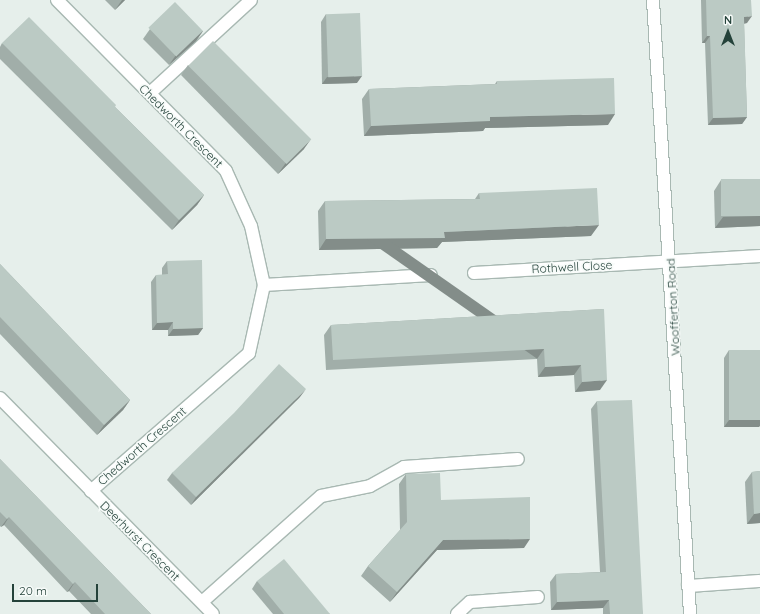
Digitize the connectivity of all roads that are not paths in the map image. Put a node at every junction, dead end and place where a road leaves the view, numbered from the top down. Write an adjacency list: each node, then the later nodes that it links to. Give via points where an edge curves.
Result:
1 (57, 0): 4 (street, Chedworth Crescent)
2 (251, 0): 4 (street)
3 (654, 0): 6 (street, Woofferton Road)
4 (150, 93): 9 (street, Chedworth Crescent, via 226,171 251,226)
5 (760, 256): 6 (street, Rothwell Close)
6 (670, 262): 7 (street, Rothwell Close); 14 (street, Woofferton Road)
7 (474, 272)
8 (431, 275): 9 (street)
9 (264, 285): 12 (street, Chedworth Crescent, via 249,353)
10 (0, 398): 12 (street, Deerhurst Crescent)
11 (518, 459): 16 (street, via 404,467 370,486 321,496)
12 (91, 491): 16 (street, Deerhurst Crescent)
13 (760, 581): 14 (street)
14 (688, 586): 19 (street, Woofferton Road)
15 (538, 597): 18 (street, via 470,602)
16 (202, 602): 17 (street, Deerhurst Crescent)
17 (214, 614)
18 (457, 614)
19 (690, 614)

